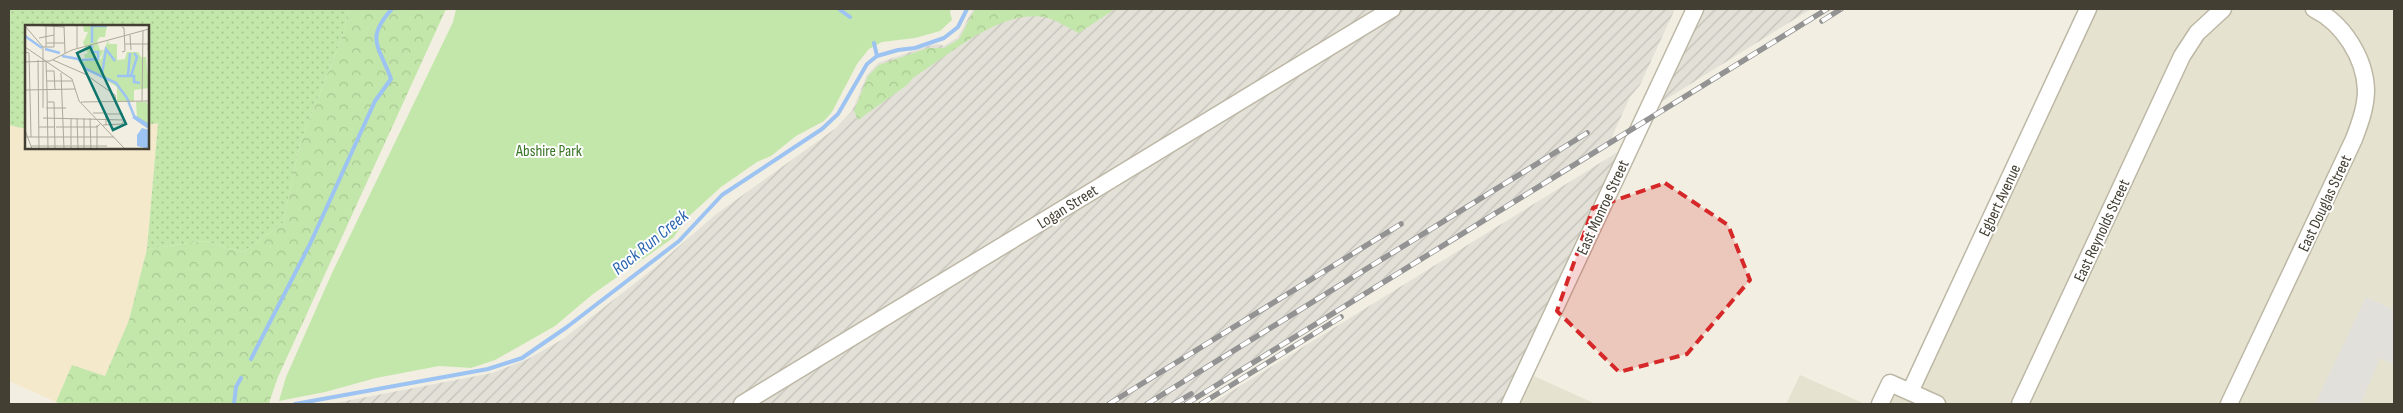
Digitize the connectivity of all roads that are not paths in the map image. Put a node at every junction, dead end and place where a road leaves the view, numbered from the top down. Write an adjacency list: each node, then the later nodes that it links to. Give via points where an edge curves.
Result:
1 (1392, 9): 7 (street, Logan Street)
2 (1694, 9): 8 (street, East Monroe Street)
3 (2088, 9): 6 (street, Egbert Avenue)
4 (2223, 9): 11 (street, East Reynolds Street, via 2197,33 2182,56)
5 (2314, 9): 12 (street, East Douglas Street, via 2342,30 2359,60 2365,76 2364,110 2354,139)
6 (1910, 392): 9 (street, via 1890,383); 10 (street)
7 (742, 404)
8 (1510, 404)
9 (1880, 404)
10 (1937, 404)
11 (2020, 404)
12 (2230, 404)

